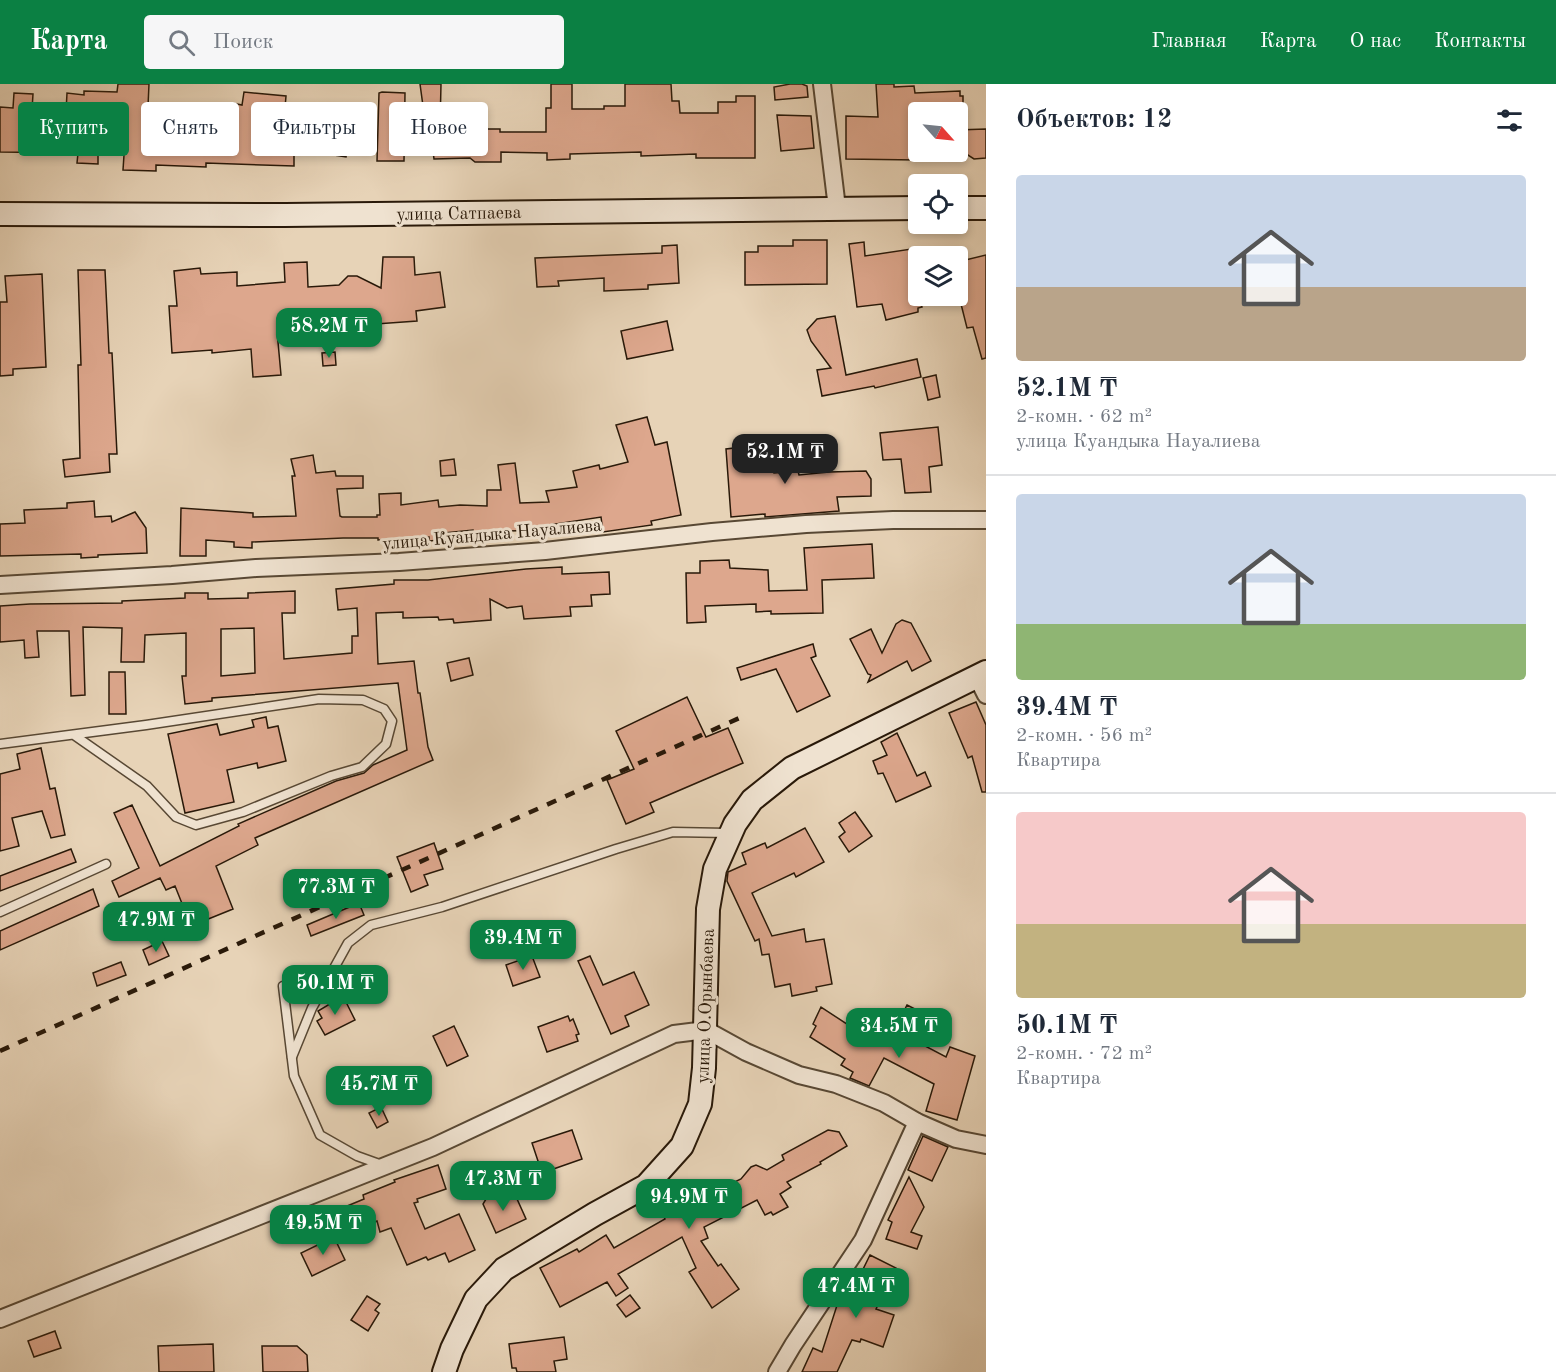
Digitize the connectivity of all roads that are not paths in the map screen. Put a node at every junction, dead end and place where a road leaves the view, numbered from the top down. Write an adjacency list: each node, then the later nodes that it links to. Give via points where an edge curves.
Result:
1 (822, 84): 2 (street)
2 (837, 208): 3 (street, улица Сатпаева); 6 (street, улица Сатпаева, via 285,215)
3 (908, 208)
4 (968, 208): 5 (street)
5 (986, 208)
6 (0, 214)
7 (986, 520): 8 (street, улица Куандыка Науалиева, via 806,524 523,553)
8 (0, 585)
9 (983, 681): 12 (street, улица О.Орынбаева, via 792,768 752,800)
10 (74, 735): 10 (lane, via 319,699 363,700 384,709 392,721 387,744 362,767 243,812 196,825 177,817 147,786); 11 (lane)
11 (0, 744)
12 (730, 833): 16 (street, улица О.Орынбаева, via 715,869 708,909); 17 (lane, via 673,832 442,907 371,925 348,943 312,1008)
13 (106, 864): 14 (lane)
14 (0, 912)
15 (283, 986): 17 (lane)
16 (706, 1030): 18 (street, via 746,1052 799,1075 874,1099); 20 (street, via 674,1034); 22 (street, улица О.Орынбаева, via 700,1104 682,1146 646,1186 504,1269 476,1299)
17 (292, 1058): 20 (lane, via 294,1076 320,1135 357,1156)
18 (917, 1122): 19 (street, via 956,1139); 23 (street, via 863,1240)
19 (986, 1144)
20 (386, 1166): 21 (street)
21 (0, 1319)
22 (444, 1372)
23 (777, 1372)

